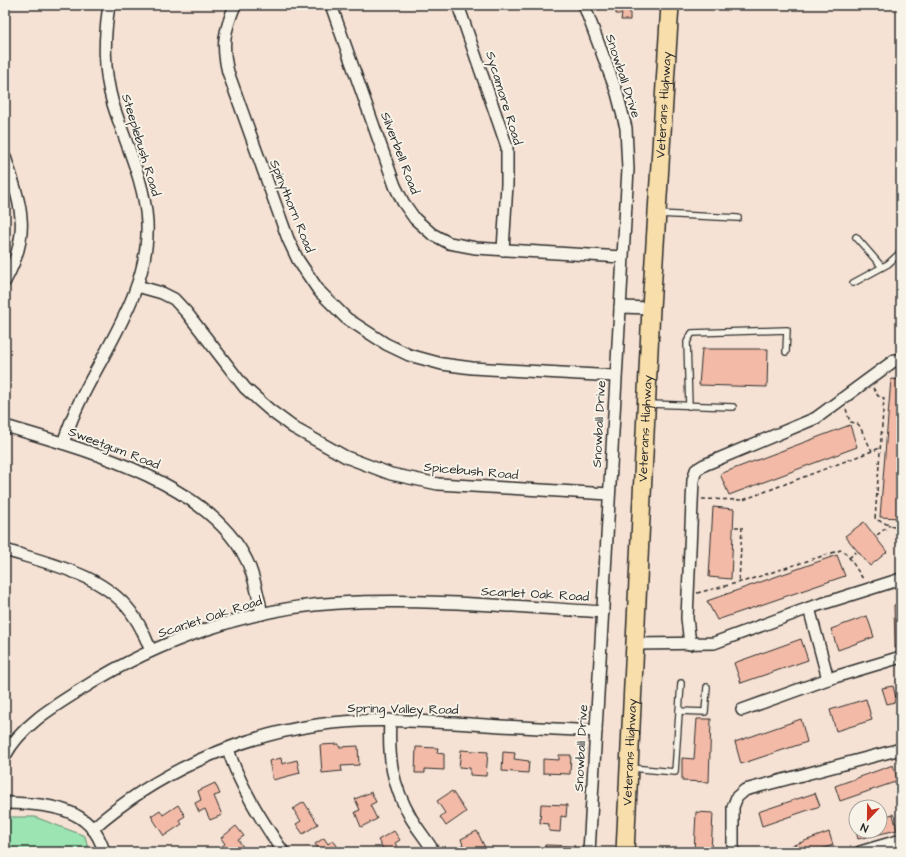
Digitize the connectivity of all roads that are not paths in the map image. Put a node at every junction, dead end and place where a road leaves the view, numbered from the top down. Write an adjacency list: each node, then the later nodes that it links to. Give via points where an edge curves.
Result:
1 (109, 5): 17 (street, Steeplebush Road, via 104,48 107,77 112,102 140,186 147,223 145,256)
2 (235, 5): 22 (street, Spinythorn Road, via 225,34 224,48 228,72 288,239 309,278 334,307 372,336 409,355 428,361 472,368)
3 (332, 5): 11 (street, Silverbell Road, via 395,186 409,212 424,227 449,243)
4 (458, 5): 11 (street, Sycamore Road, via 507,147)
5 (584, 5): 13 (street, Snowball Drive, via 617,93 627,134 628,169)
6 (670, 5): 8 (main road, Veterans Highway)
7 (5, 157): 15 (street, via 20,202 22,228 16,256)
8 (658, 214): 9 (lane); 19 (main road, Veterans Highway)
9 (738, 218)
10 (856, 237): 14 (lane)
11 (503, 250): 13 (street, Silverbell Road)
12 (901, 252): 14 (lane)
13 (622, 257): 18 (street, Snowball Drive)
14 (882, 267): 16 (lane)
15 (5, 281)
16 (853, 283)
17 (137, 286): 27 (street, Steeplebush Road, via 80,401); 28 (street, Spicebush Road, via 174,299 245,388 294,428 346,457 391,474 438,484)
18 (620, 307): 19 (street); 22 (street, Snowball Drive)
19 (652, 308): 23 (main road, Veterans Highway)
20 (786, 352): 24 (lane, via 787,330 692,332 687,342)
21 (901, 360): 35 (street, via 894,360 816,418 696,470 693,480 687,618)
22 (616, 376): 28 (street, Snowball Drive)
23 (647, 404): 24 (lane); 34 (main road, Veterans Highway)
24 (689, 406): 25 (lane)
25 (733, 407)
26 (5, 426): 27 (street, Sweetgum Road)
27 (63, 444): 33 (street, Sweetgum Road, via 158,480 212,518 228,533 247,560)
28 (609, 494): 32 (street, Snowball Drive)
29 (5, 550): 36 (street, via 88,578 115,595 135,617)
30 (901, 579): 31 (street)
31 (809, 608): 35 (street, via 714,643); 38 (street)
32 (603, 612): 33 (street, Scarlet Oak Road, via 393,601 313,605); 44 (street, Snowball Drive)
33 (262, 614): 36 (street, Scarlet Oak Road, via 186,636)
34 (636, 644): 35 (street); 48 (main road, Veterans Highway)
35 (690, 644)
36 (151, 651): 47 (street, Scarlet Oak Road, via 68,698 20,735)
37 (901, 657): 38 (street)
38 (828, 679): 41 (street)
39 (681, 683): 42 (lane)
40 (707, 687): 42 (lane, via 705,712)
41 (742, 710)
42 (679, 711): 48 (lane, via 675,772)
43 (390, 720): 44 (street, Spring Valley Road); 45 (street, Spring Valley Road, via 318,724 255,738); 54 (street, via 389,757 396,786 403,803)
44 (596, 731): 55 (street, Snowball Drive)
45 (228, 749): 50 (street, Spring Valley Road, via 172,773 105,817); 53 (street, via 253,806)
46 (901, 751): 57 (street, via 745,790 737,797 733,807)
47 (5, 756)
48 (629, 768): 56 (main road, Veterans Highway)
49 (5, 803): 50 (street, via 57,806 70,811)
50 (92, 829): 52 (street, via 98,836)
51 (901, 840): 58 (street)
52 (104, 852)
53 (283, 852)
54 (434, 852)
55 (590, 852)
56 (625, 852)
57 (733, 852)
58 (862, 852)

